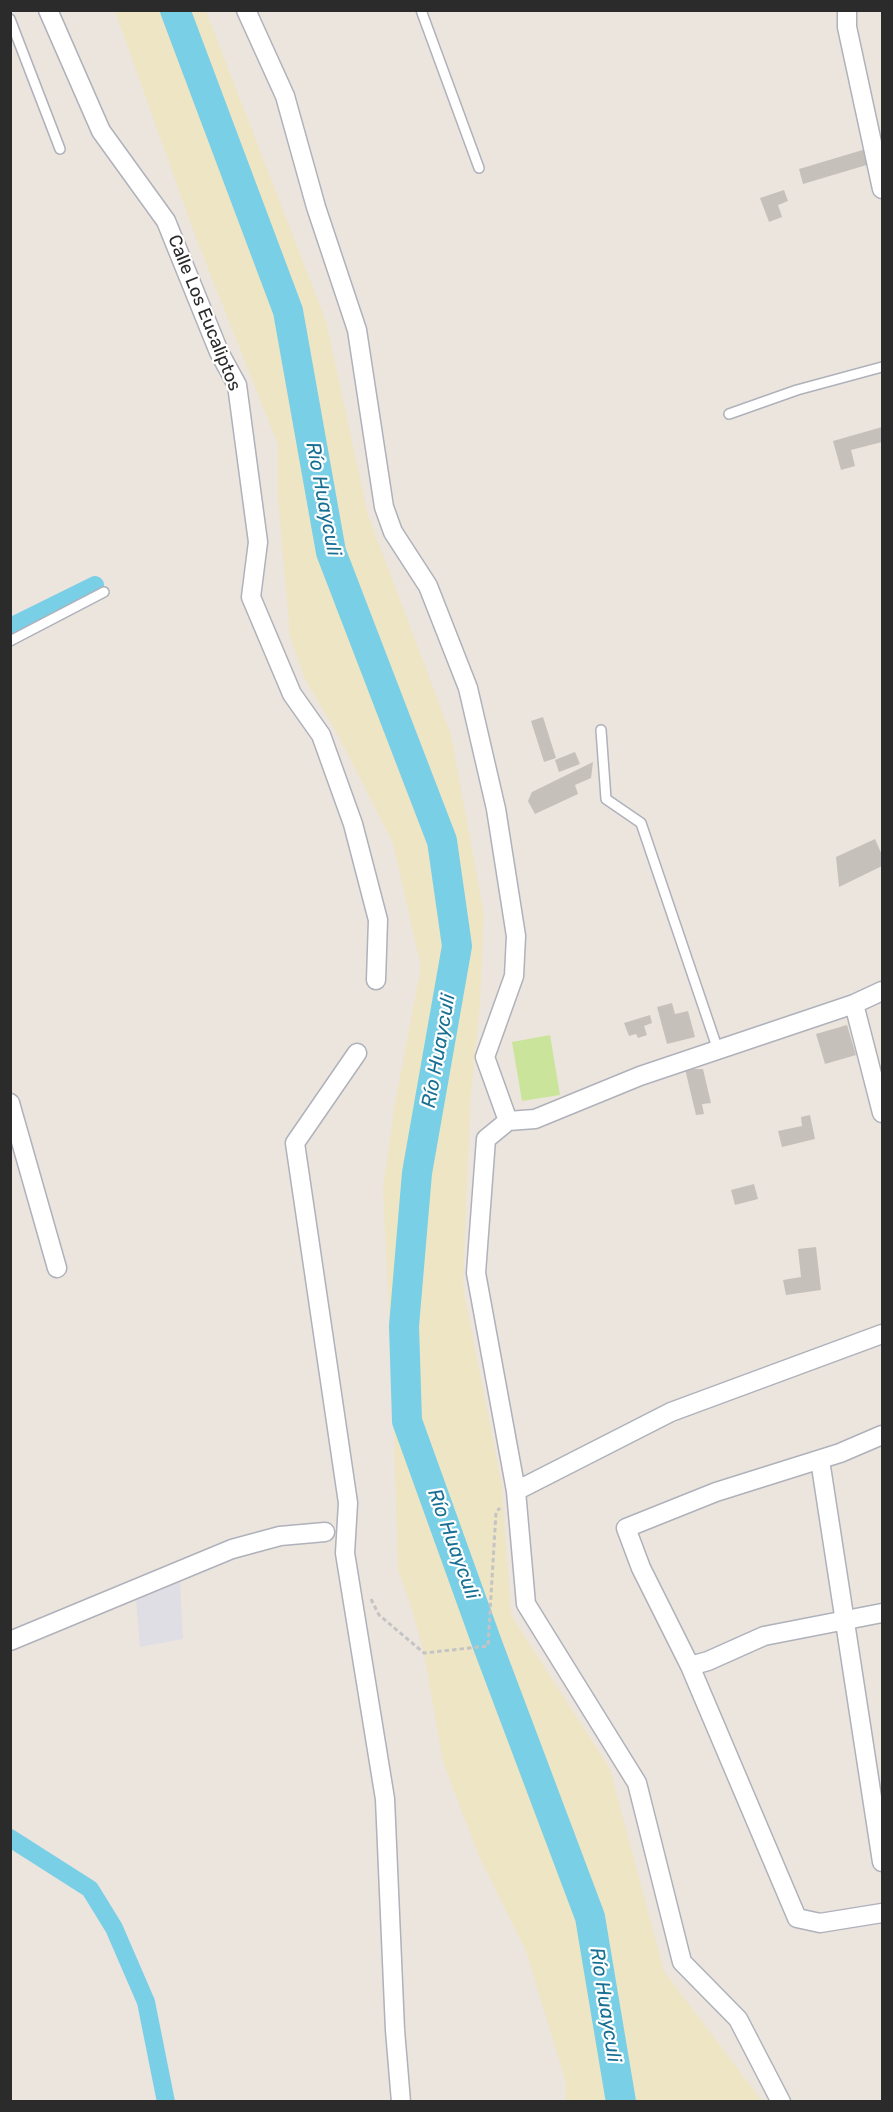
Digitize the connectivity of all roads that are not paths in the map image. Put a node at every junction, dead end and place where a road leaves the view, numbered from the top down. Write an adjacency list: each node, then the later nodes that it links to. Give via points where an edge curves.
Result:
1 (48, 10): 14 (street, Calle Los Eucaliptos, via 101,131 166,220 219,352 237,385 258,542 251,597 292,694 321,735 353,824 378,920)
2 (246, 10): 21 (street, via 285,96 316,207 357,330 384,507 393,532 428,586 468,688 496,809 516,936 514,976 484,1057)
3 (421, 10): 7 (lane)
4 (847, 10): 8 (street, via 847,27)
5 (10, 19): 6 (lane)
6 (60, 149)
7 (479, 168)
8 (882, 189)
9 (882, 367): 10 (lane)
10 (729, 414)
11 (105, 592): 12 (lane)
12 (10, 641)
13 (601, 730): 17 (lane, via 606,800 641,824)
14 (376, 980)
15 (882, 991): 16 (street)
16 (854, 1004): 17 (street); 20 (street)
17 (718, 1050): 21 (street, via 640,1076 535,1119)
18 (357, 1053): 34 (street, via 295,1143 348,1503 345,1553 385,1799)
19 (10, 1103): 22 (street)
20 (882, 1113)
21 (508, 1121): 26 (street, via 486,1139 476,1273)
22 (57, 1268)
23 (882, 1334): 26 (street, via 671,1412)
24 (882, 1435): 25 (street)
25 (820, 1460): 29 (street); 31 (street, via 716,1492 626,1528 641,1568)
26 (516, 1491): 35 (street, via 526,1604 637,1783 682,1962 738,2019)
27 (325, 1532): 30 (street, via 280,1536 232,1549)
28 (882, 1613): 29 (street)
29 (844, 1620): 31 (street, via 764,1636); 32 (street)
30 (10, 1641)
31 (690, 1666): 33 (street, via 797,1918 820,1923)
32 (882, 1862)
33 (882, 1912)
34 (401, 2102)
35 (781, 2102)

